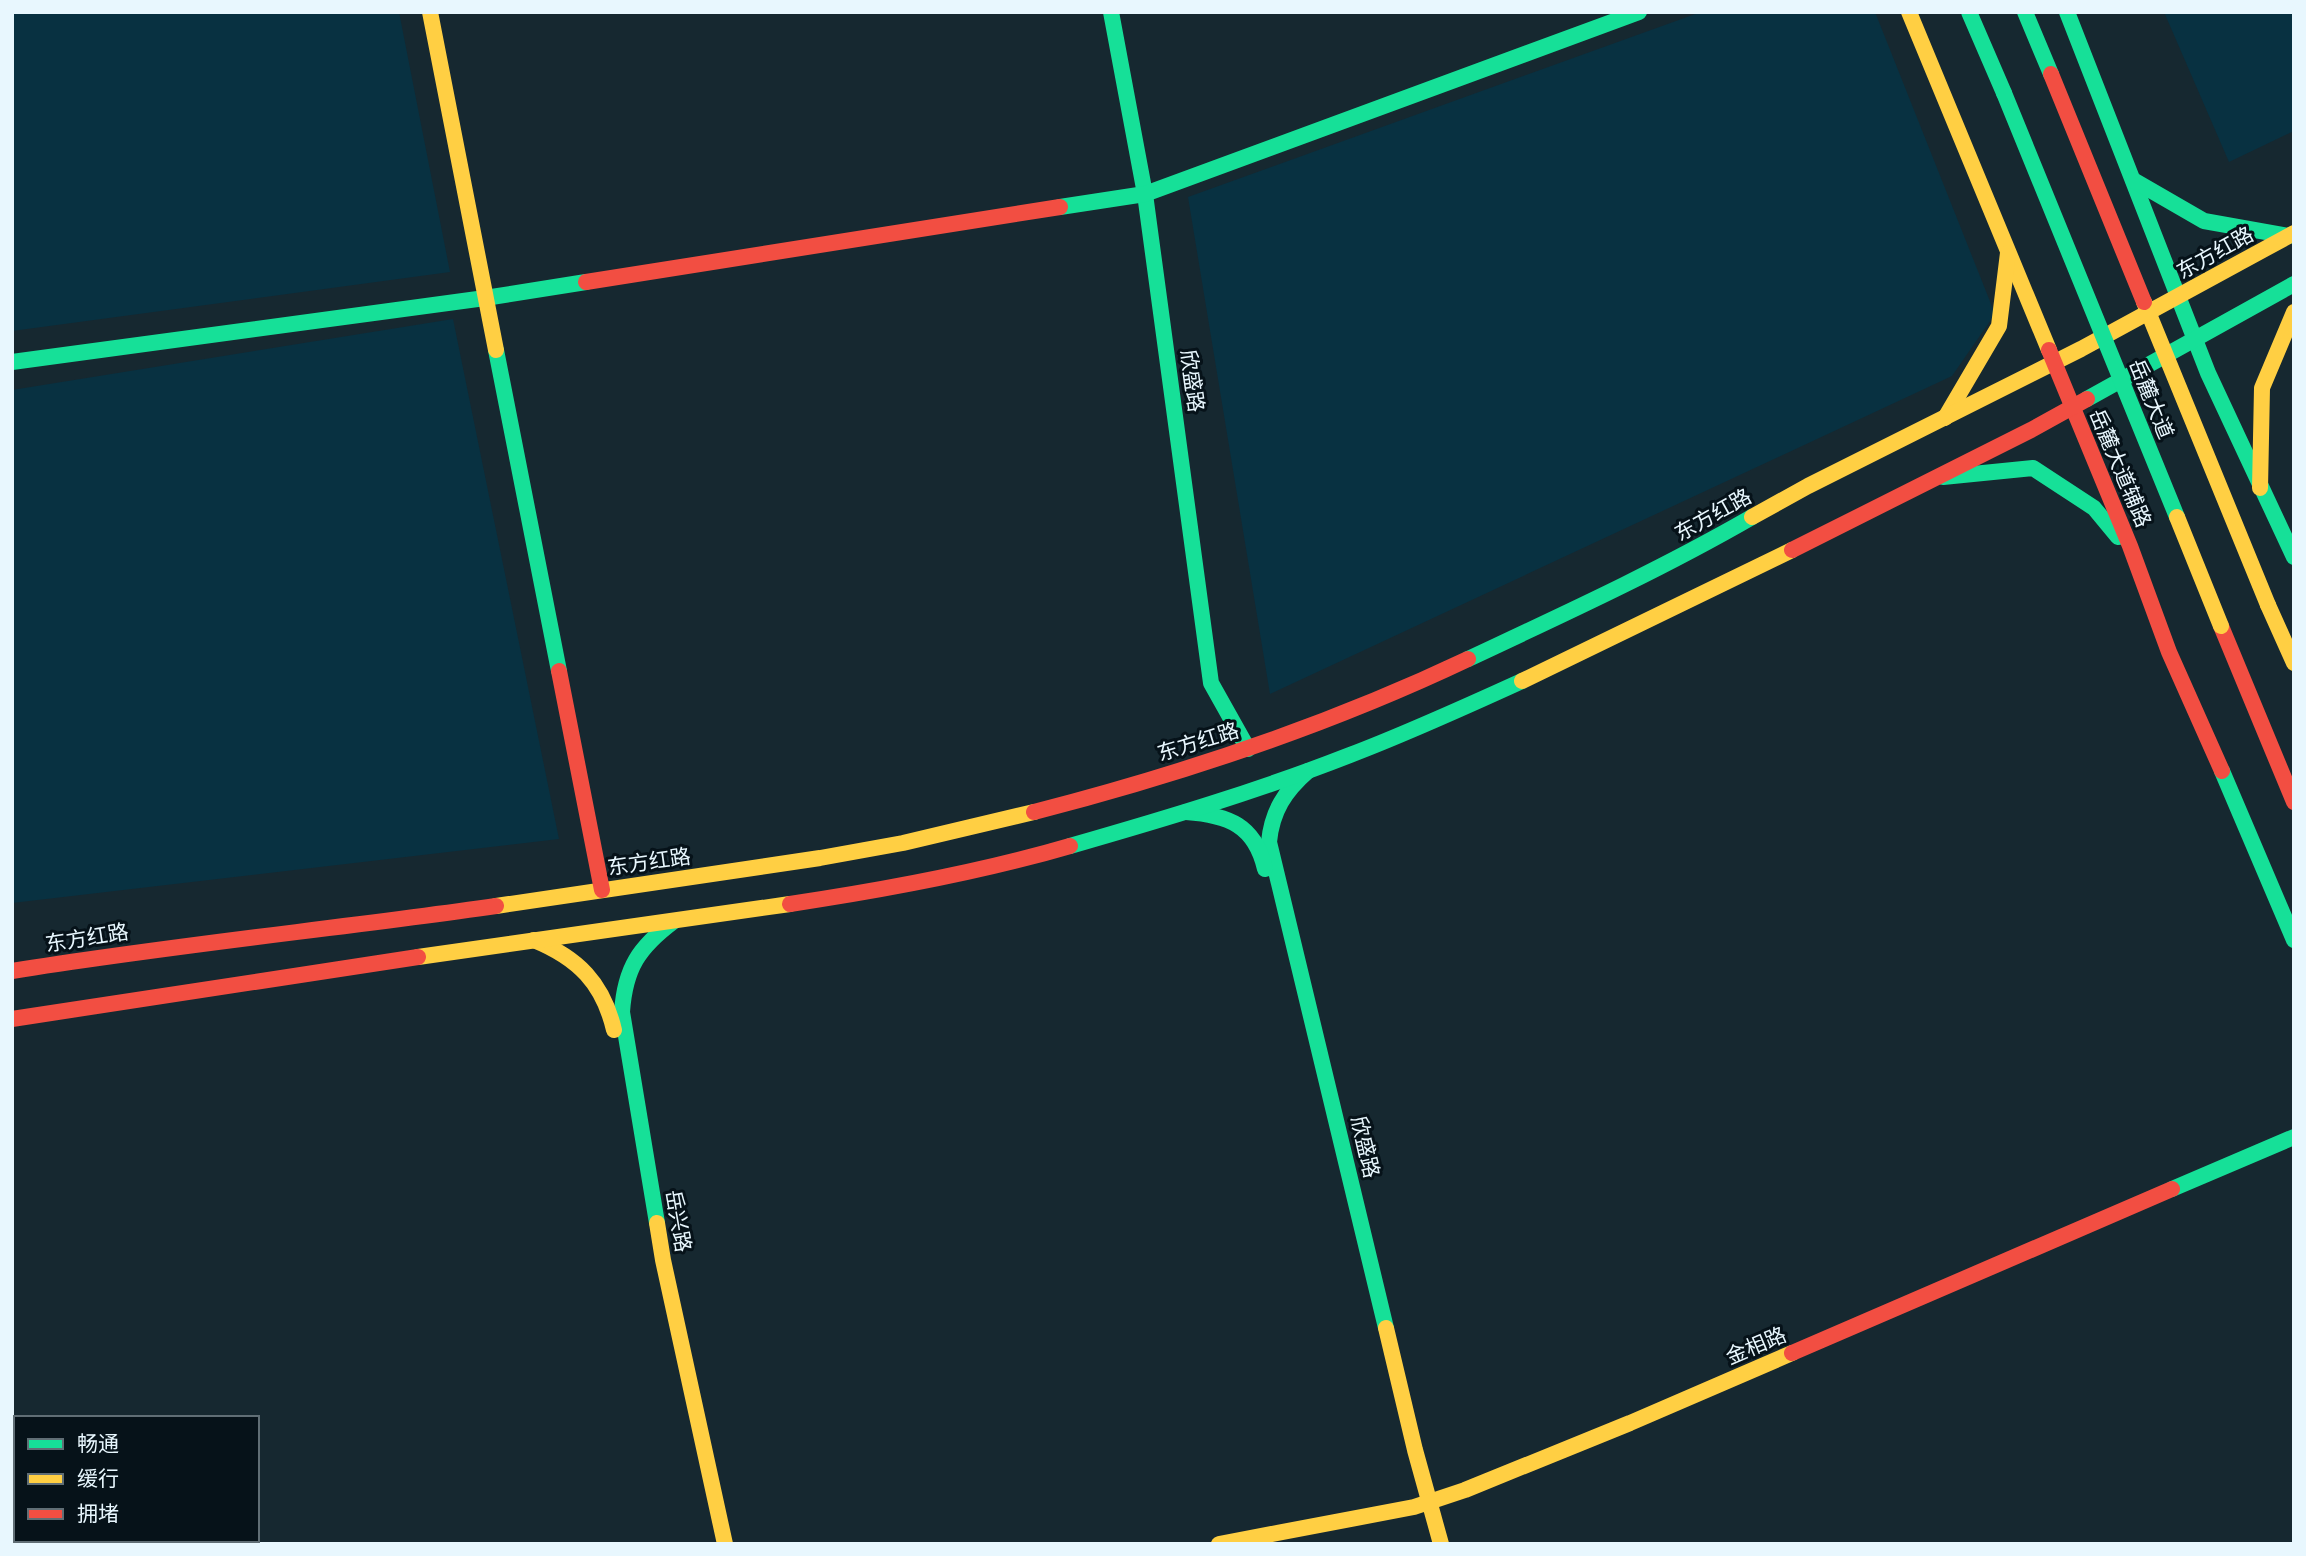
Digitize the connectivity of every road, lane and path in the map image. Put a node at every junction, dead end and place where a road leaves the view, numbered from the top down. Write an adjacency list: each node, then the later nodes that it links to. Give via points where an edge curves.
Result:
1 (430, 12): 13 (main road)
2 (1111, 12): 9 (main road, 欣盛路)
3 (1639, 12): 9 (main road)
4 (1909, 12): 11 (main road, 岳麓大道辅路)
5 (1969, 12): 28 (main road, 岳麓大道, bridge)
6 (2025, 12): 25 (main road, 岳麓大道, bridge)
7 (2067, 12): 8 (main road)
8 (2133, 180): 10 (main road, via 2204,220); 14 (main road)
9 (1145, 194): 13 (main road); 26 (main road, 欣盛路, via 1211,683)
10 (2291, 235): 14 (main road, 东方红路)
11 (2008, 253): 18 (main road, 岳麓大道辅路); 20 (main road, via 1999,326)
12 (2294, 284): 16 (main road)
13 (485, 298): 17 (main road); 30 (main road)
14 (2179, 298): 16 (main road); 18 (main road, 东方红路)
15 (2294, 312): 22 (main road, via 2262,388)
16 (2194, 339): 19 (main road); 22 (main road)
17 (12, 362)
18 (2054, 363): 19 (main road, 岳麓大道辅路); 20 (main road, 东方红路)
19 (2072, 407): 21 (main road); 24 (main road, 岳麓大道辅路)
20 (1945, 418): 26 (main road, 东方红路, via 1507,642 1349,711)
21 (1938, 477): 24 (main road, via 2033,468 2094,508); 27 (main road, via 1442,718)
22 (2260, 488): 23 (main road)
23 (2294, 557)
24 (2135, 558): 33 (main road, 岳麓大道辅路, via 2169,652)
25 (2294, 663)
26 (1248, 748): 30 (main road, 东方红路, via 1089,798 916,840)
27 (1308, 771): 29 (main road); 38 (main road, 欣盛路, via 1281,799 1270,825 1269,842)
28 (2294, 802)
29 (1186, 812): 31 (main road, via 940,879); 38 (main road, 欣盛路, via 1206,814 1240,828 1260,850)
30 (602, 890): 34 (main road, 东方红路)
31 (674, 921): 32 (main road); 40 (main road, 岳兴路, via 634,960 624,983 621,1012 663,1260)
32 (534, 940): 35 (main road); 39 (main road, 岳兴路, via 560,952 587,973 611,1014 657,1276)
33 (2294, 940)
34 (12, 971)
35 (12, 1019)
36 (2294, 1137): 38 (main road, 金相路)
37 (2294, 1150): 38 (main road, 金相路, via 1576,1458)
38 (1426, 1510): 41 (main road, 金相路); 42 (main road, 金相路, via 1386,1527); 43 (main road, 欣盛路); 44 (main road, 欣盛路)
39 (714, 1544)
40 (725, 1544)
41 (1219, 1544)
42 (1289, 1544)
43 (1430, 1544)
44 (1441, 1544)

